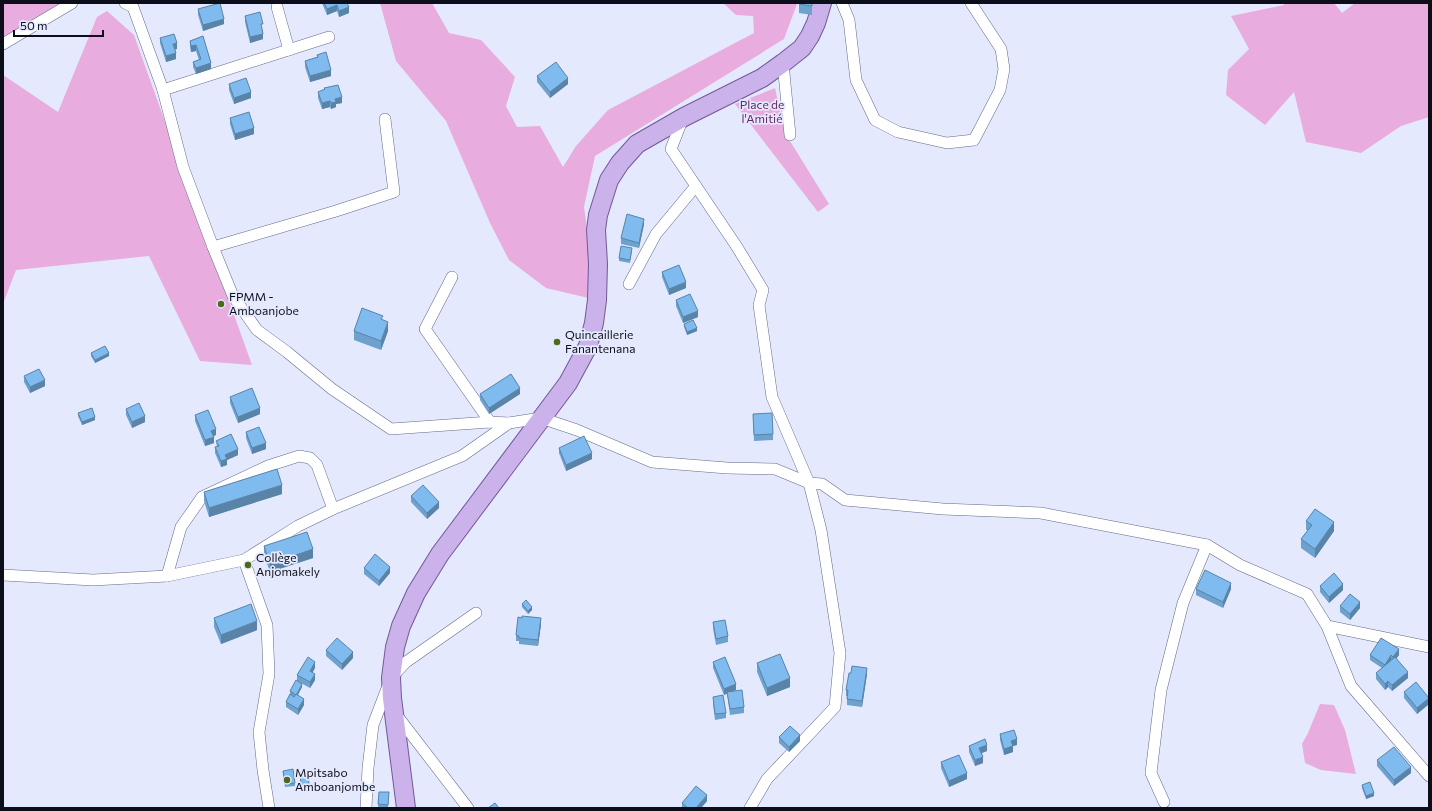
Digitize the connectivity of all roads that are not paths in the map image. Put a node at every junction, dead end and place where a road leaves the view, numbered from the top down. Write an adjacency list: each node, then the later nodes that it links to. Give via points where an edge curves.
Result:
1 (72, 3): 8 (street)
2 (822, 3): 10 (main road, via 810,36 802,48)
3 (842, 3): 4 (street, via 849,20 856,80 875,120 898,132 947,143 974,140 1000,90 1004,69 1001,49)
4 (971, 3)
5 (131, 4): 11 (street)
6 (277, 6): 9 (street)
7 (329, 37): 9 (street)
8 (3, 44)
9 (290, 50): 11 (street)
10 (783, 63): 12 (main road, via 762,78); 14 (street)
11 (163, 90): 16 (street, via 183,167)
12 (684, 117): 15 (street, via 671,149); 19 (main road, via 637,144 609,180 596,230 597,300 588,346 568,383)
13 (385, 119): 16 (street, via 394,192)
14 (790, 135)
15 (695, 187): 18 (street, via 656,234); 22 (street, via 763,290 759,305 772,397)
16 (213, 247): 20 (street, via 233,296 257,330 332,389 391,429)
17 (452, 276): 20 (street, via 425,329)
18 (629, 284)
19 (541, 418): 21 (street); 22 (street, via 577,430 652,462 775,469); 31 (main road, via 455,532 416,592 401,626)
20 (490, 422): 21 (street)
21 (509, 423): 23 (street, via 462,456)
22 (809, 483): 24 (street, via 822,484 845,500 943,509 1040,513); 39 (street, via 820,530 840,653 835,707 767,779)
23 (333, 509): 25 (street, via 298,526); 27 (street, via 317,465 310,458 299,456 268,466 202,497 180,527)
24 (1207, 545): 29 (street, via 1240,565 1307,594); 34 (street, via 1183,603 1161,690 1152,773)
25 (244, 560): 27 (street); 35 (street, via 267,625 268,674 260,732)
26 (3, 575): 27 (street, via 93,580)
27 (166, 576)
28 (476, 613): 31 (street, via 406,662)
29 (1327, 626): 30 (street); 33 (street, via 1351,686)
30 (1429, 647)
31 (391, 678): 32 (main road); 36 (street, via 373,725)
32 (395, 713): 37 (main road); 38 (street)
33 (1429, 776)
34 (1164, 802)
35 (269, 808)
36 (366, 808)
37 (406, 808)
38 (468, 808)
39 (750, 808)

